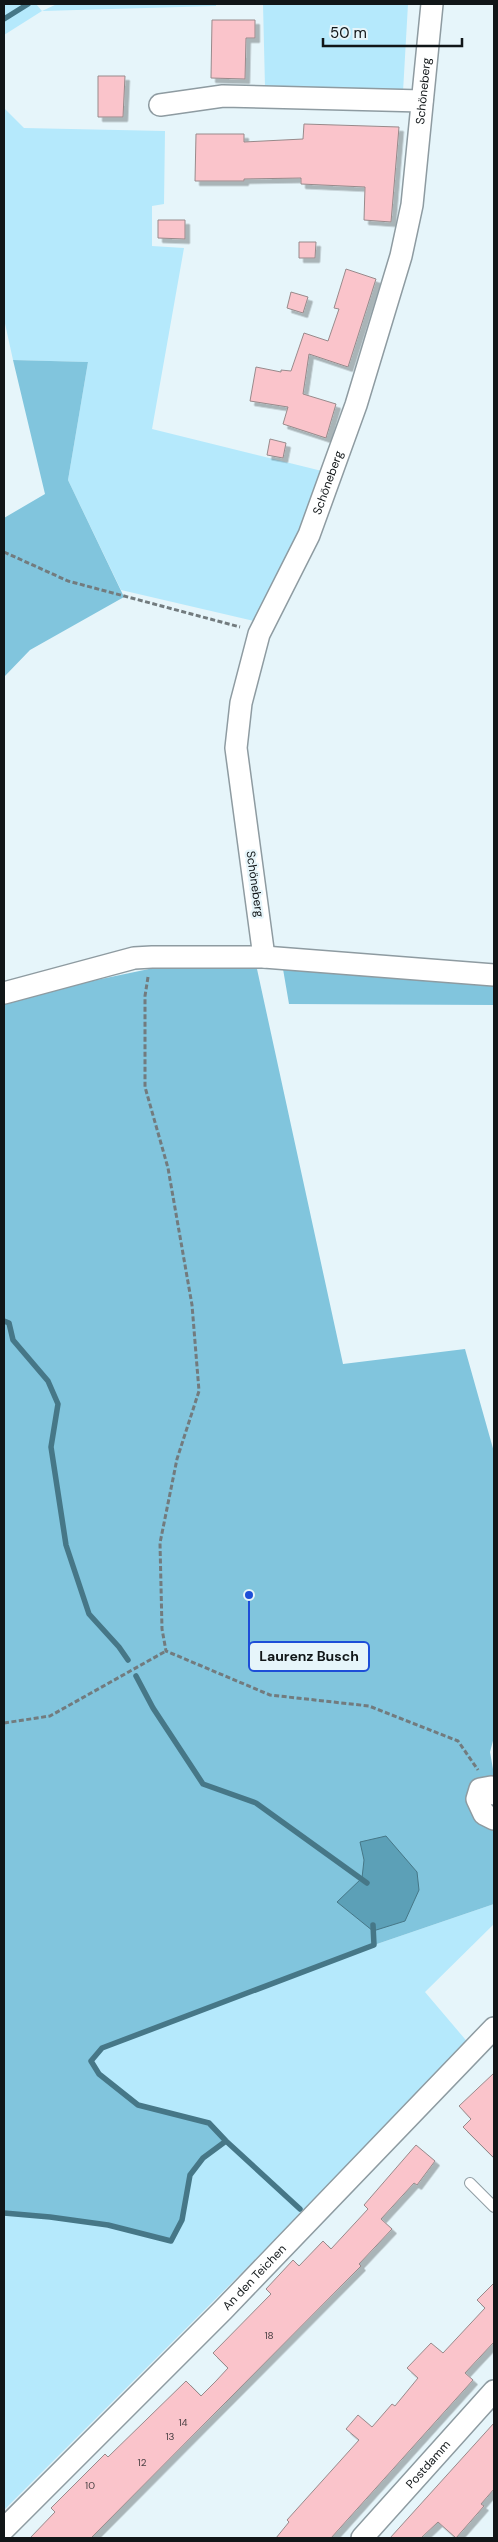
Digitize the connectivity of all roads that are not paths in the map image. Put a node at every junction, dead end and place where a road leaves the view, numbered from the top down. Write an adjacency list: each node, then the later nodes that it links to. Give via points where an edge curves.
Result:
1 (432, 4): 2 (street, Schöneberg)
2 (422, 101): 3 (street, via 223,96); 4 (street, Schöneberg, via 412,205 401,256 359,396 309,535 259,634 241,703 236,748)
3 (160, 106)
4 (264, 957): 5 (street); 6 (street, via 134,958)
5 (494, 975)
6 (4, 993)
7 (492, 1791): 8 (street, via 480,1790 477,1799 484,1814)
8 (494, 1819)
9 (494, 2028): 13 (street, An den Teichen)
10 (470, 2183): 11 (lane)
11 (494, 2207)
12 (494, 2390): 14 (street, Postdamm)
13 (13, 2530)
14 (362, 2538)

